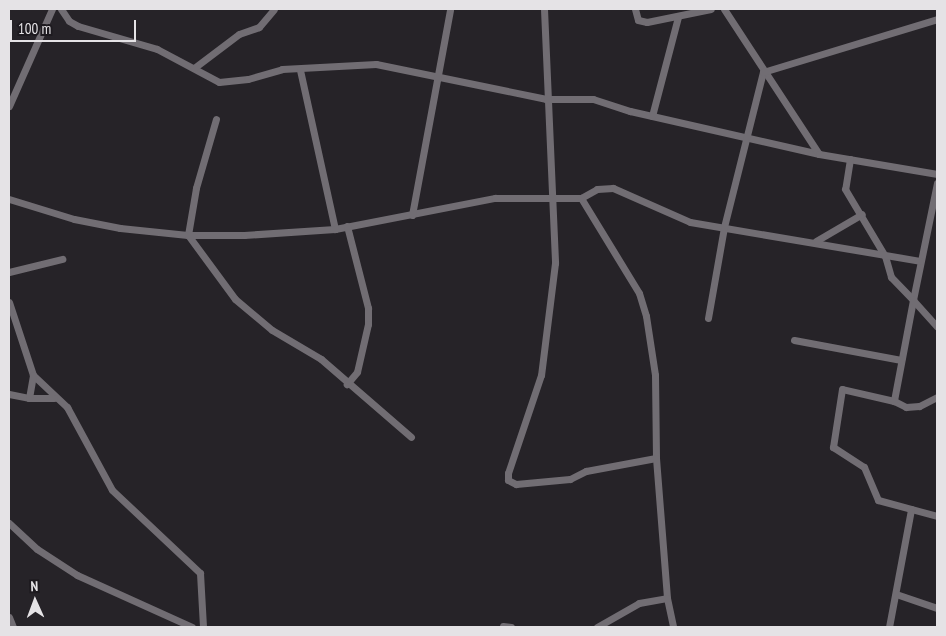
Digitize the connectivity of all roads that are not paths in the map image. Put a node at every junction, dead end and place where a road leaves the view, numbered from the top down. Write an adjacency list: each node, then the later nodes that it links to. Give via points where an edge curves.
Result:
1 (52, 9): 16 (street)
2 (62, 9): 11 (street, via 69,21 78,26 144,44)
3 (274, 9): 11 (street, via 259,27 239,34)
4 (450, 9): 14 (street)
5 (544, 9): 15 (street)
6 (635, 9): 9 (street, via 638,20 647,22)
7 (711, 9): 9 (street)
8 (724, 9): 13 (street)
9 (678, 17): 17 (street)
10 (937, 19): 13 (street)
11 (194, 68): 12 (street, via 210,79 231,82 272,70)
12 (300, 70): 14 (street, via 376,64); 31 (street)
13 (763, 72): 19 (street); 20 (street)
14 (437, 78): 15 (street); 28 (street)
15 (546, 99): 17 (street, via 593,99); 24 (street)
16 (9, 106)
17 (652, 116): 19 (street)
18 (216, 118): 32 (street, via 196,188)
19 (745, 139): 20 (street); 30 (street)
20 (819, 154): 21 (street)
21 (850, 159): 22 (street); 27 (street, via 846,189)
22 (937, 174)
23 (937, 183): 36 (street)
24 (552, 196): 25 (street); 28 (street, via 495,198); 52 (street, via 555,263 548,332 533,406 508,480 516,484 570,479 586,471)
25 (581, 198): 30 (street, via 597,189 613,188 690,222); 52 (street, via 639,293 644,308 655,374)
26 (9, 200): 32 (street, via 74,219)
27 (862, 214): 33 (street); 34 (street)
28 (412, 215): 29 (street)
29 (346, 226): 31 (street); 45 (street, via 368,308 368,324 357,372)
30 (724, 227): 33 (street); 40 (street)
31 (335, 229): 32 (street)
32 (188, 235): 45 (street, via 235,299 272,330 321,359)
33 (816, 241): 34 (street)
34 (885, 256): 36 (street); 38 (street, via 891,277)
35 (62, 259): 37 (street)
36 (920, 261): 38 (street)
37 (9, 272)
38 (913, 300): 41 (street); 43 (street)
39 (9, 302): 44 (street)
40 (708, 318)
41 (937, 327)
42 (794, 340): 43 (street)
43 (900, 360): 50 (street)
44 (33, 375): 48 (street); 49 (street)
45 (347, 384): 51 (street)
46 (9, 394): 48 (street)
47 (937, 397): 50 (street, via 919,406 906,407)
48 (29, 398): 49 (street)
49 (54, 398): 63 (street, via 70,413 112,490 200,573)
50 (894, 401): 53 (street, via 840,390 833,446 864,466 878,500)
51 (411, 437)
52 (656, 458): 57 (street)
53 (911, 509): 54 (street); 56 (street)
54 (937, 516)
55 (9, 523): 62 (street, via 37,549 78,575)
56 (896, 594): 58 (street, via 928,602); 67 (street)
57 (667, 598): 65 (street, via 639,603); 66 (street)
58 (937, 608)
59 (9, 617): 61 (street)
60 (503, 626): 64 (street)
61 (14, 627)
62 (192, 627)
63 (203, 627)
64 (511, 627)
65 (597, 627)
66 (673, 627)
67 (889, 627)

